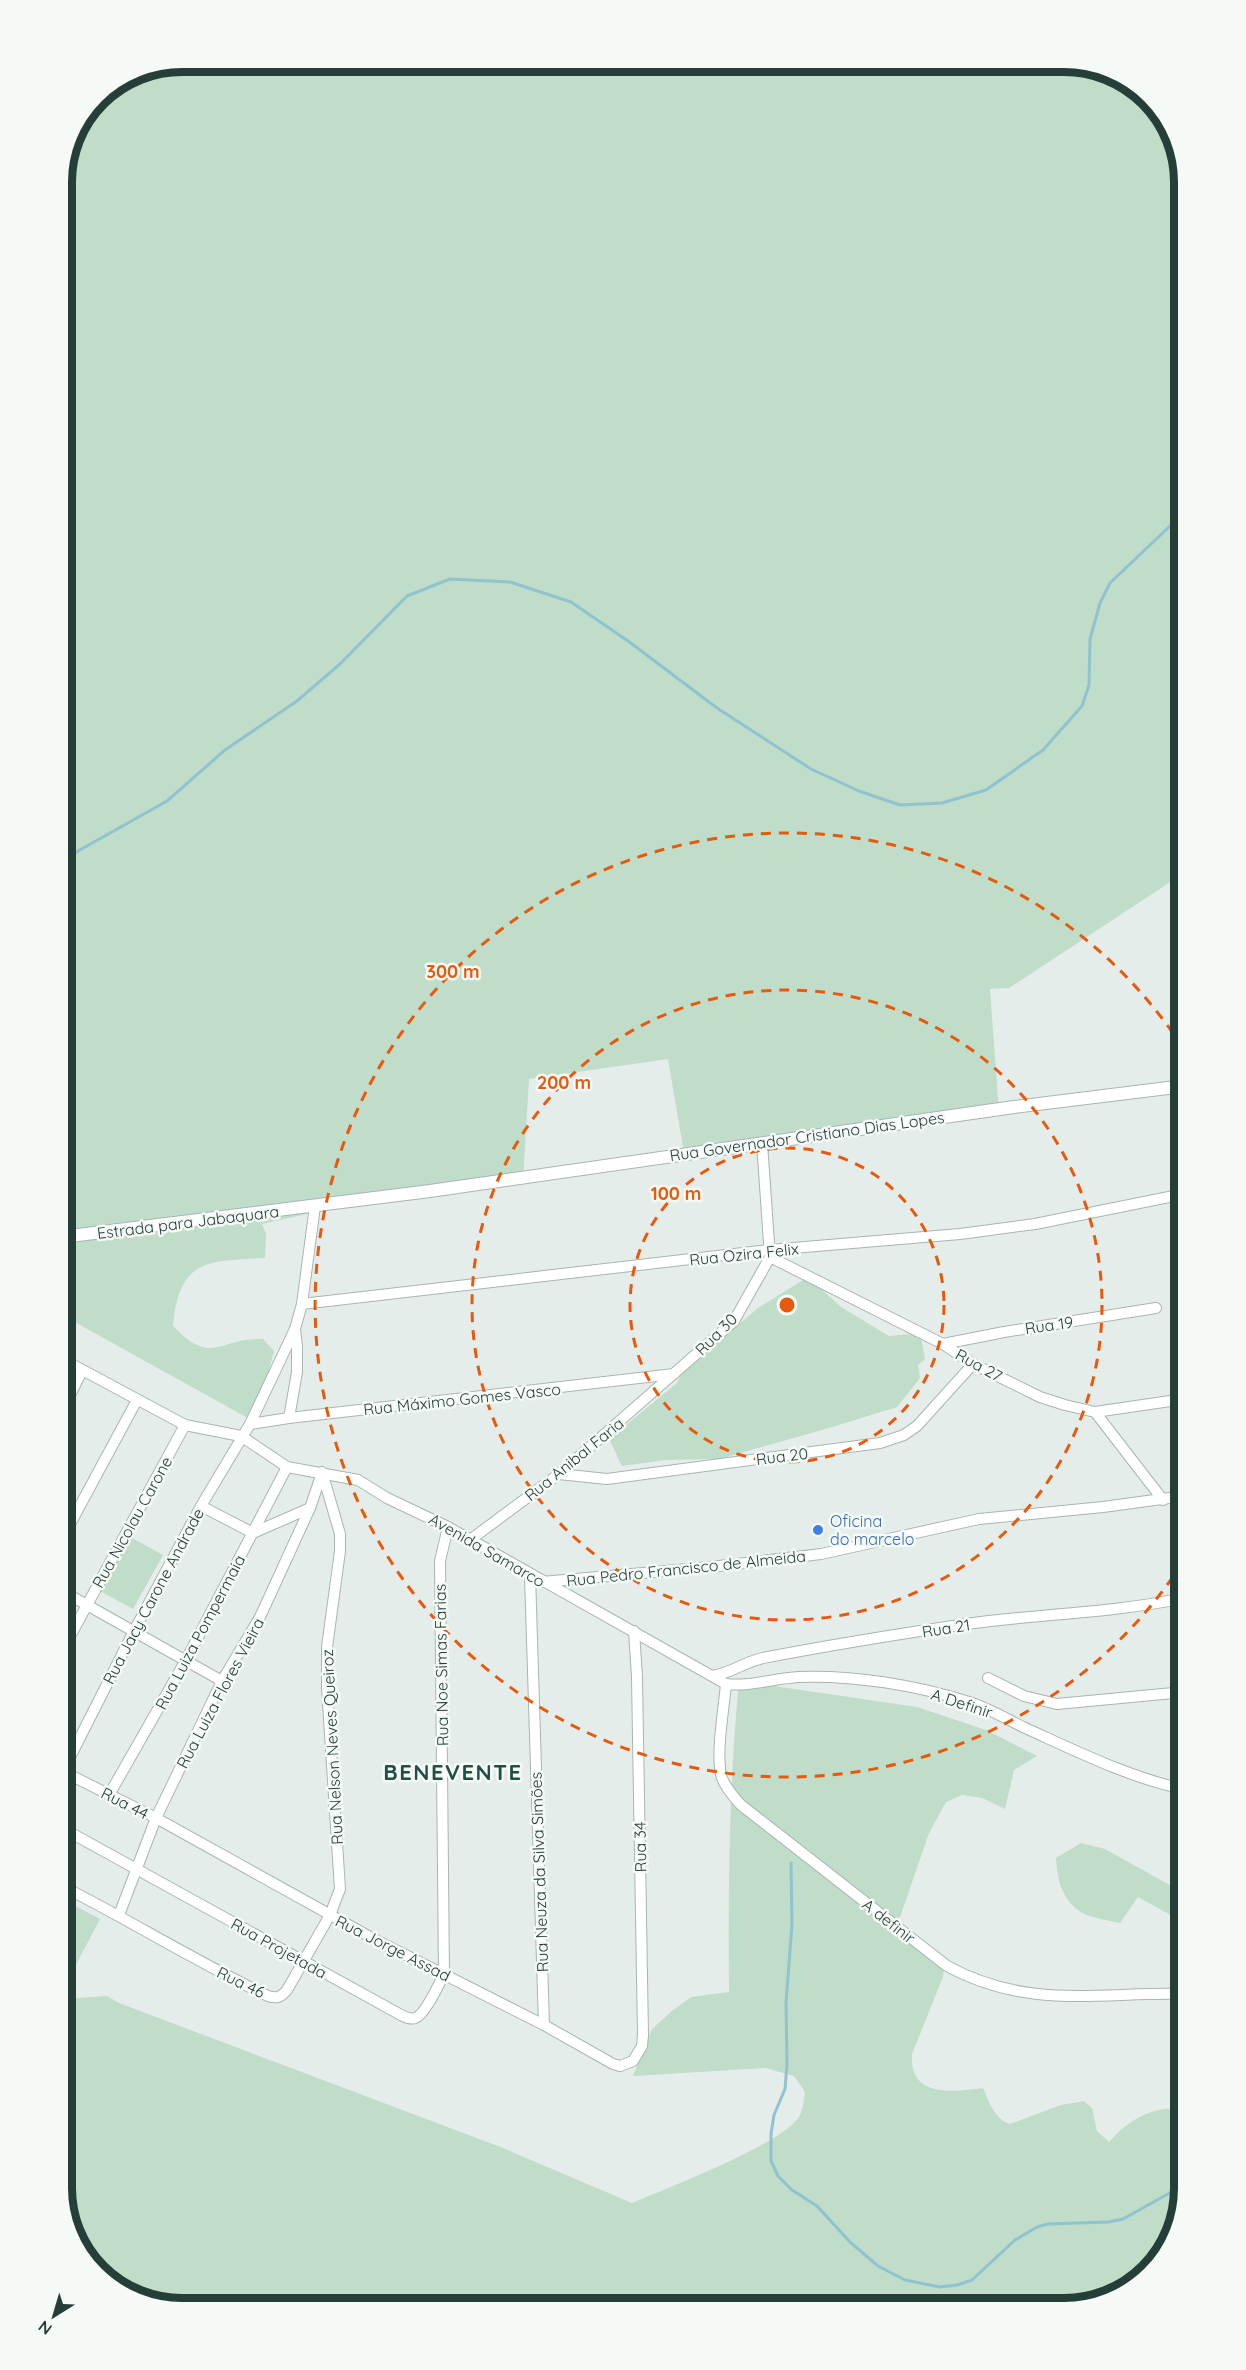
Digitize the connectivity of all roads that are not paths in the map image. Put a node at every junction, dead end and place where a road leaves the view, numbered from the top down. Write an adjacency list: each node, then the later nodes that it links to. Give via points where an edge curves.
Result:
1 (1174, 1087): 2 (street, Rua Governador Cristiano Dias Lopes)
2 (762, 1143): 3 (street, Rua Governador Cristiano Dias Lopes); 7 (street)
3 (430, 1191): 5 (street, Estrada para Jabaquara)
4 (1174, 1196): 7 (street, Rua Ozira Felix, via 1035,1224)
5 (315, 1206): 6 (street, Estrada para Jabaquara); 8 (street)
6 (72, 1236)
7 (769, 1254): 8 (street, Rua Ozira Felix); 11 (street, Rua 27); 15 (street, Rua 30, via 734,1321)
8 (302, 1304): 10 (street)
9 (1156, 1308): 11 (street, Rua 19)
10 (295, 1329): 20 (street, via 297,1372); 21 (street)
11 (943, 1344): 12 (street, Rua 27)
12 (973, 1364): 19 (street, Rua 27, via 1040,1396); 26 (street, Rua 20, via 917,1426 880,1443 607,1479)
13 (72, 1365): 14 (street)
14 (82, 1371): 16 (street); 17 (street)
15 (674, 1374): 20 (street, Rua Máximo Gomes Vasco); 26 (street, Rua Anibal Faria)
16 (72, 1391)
17 (137, 1400): 22 (street); 31 (street)
18 (1174, 1401): 19 (street)
19 (1095, 1412): 28 (street)
20 (289, 1418): 21 (street, Rua Máximo Gomes Vasco)
21 (249, 1424): 23 (street, Rua Jacy Carone Andrade)
22 (185, 1425): 23 (street); 39 (street, Rua Nicolau Carone)
23 (241, 1436): 24 (street, Avenida Samarco); 29 (street, Rua Jacy Carone Andrade)
24 (287, 1467): 25 (street, Avenida Samarco); 33 (street, Rua Luiza Pompermaia)
25 (322, 1473): 30 (street, Rua Luiza Flores Vieira); 32 (street, Avenida Samarco, via 358,1480); 58 (street, Rua Nelson Neves Queiroz, via 338,1522 340,1543 327,1647 340,1889)
26 (559, 1474): 34 (street, Rua Anibal Faria)
27 (1174, 1498): 28 (street, Rua Pedro Francisco de Almeida)
28 (1163, 1500): 36 (street, Rua Pedro Francisco de Almeida, via 979,1518 820,1554)
29 (201, 1506): 33 (street); 40 (street, Rua Jacy Carone Andrade)
30 (310, 1508): 33 (street); 46 (street, Rua Luiza Flores Vieira, via 260,1617)
31 (72, 1520)
32 (448, 1527): 34 (street, Avenida Samarco); 60 (street, Rua Noe Simas Farias, via 440,1561)
33 (253, 1533): 43 (street, Rua Luiza Pompermaia)
34 (470, 1540): 35 (street, Avenida Samarco)
35 (530, 1575): 36 (street, Avenida Samarco); 63 (street, Rua Neuza da Silva Simões)
36 (542, 1582): 41 (street, Avenida Samarco)
37 (72, 1597): 39 (street)
38 (1174, 1600): 44 (street, Rua 21, via 957,1626 758,1659 728,1674)
39 (87, 1605): 40 (street); 42 (street, Rua Nicolau Carone)
40 (134, 1630): 43 (street); 49 (street, Rua Jacy Carone Andrade)
41 (634, 1631): 44 (street, Avenida Samarco); 64 (street, Rua 34, via 643,2035 642,2046)
42 (72, 1633)
43 (186, 1660): 46 (street); 52 (street, Rua Luiza Pompermaia)
44 (711, 1676): 47 (street, Avenida Samarco)
45 (988, 1678): 48 (street, via 1024,1696 1057,1704)
46 (222, 1681): 53 (street, Rua Luiza Flores Vieira)
47 (726, 1684): 51 (street, A Definir, via 799,1677 842,1678 939,1694 970,1702 1087,1755); 61 (street, A definir, via 720,1760 728,1790 741,1806 947,1966 993,1987 1030,1994)
48 (1174, 1693)
49 (72, 1752)
50 (72, 1777): 52 (street, Rua 44)
51 (1174, 1787)
52 (109, 1795): 53 (street, Rua 44)
53 (156, 1818): 55 (street, Rua Luiza Flores Vieira); 58 (street, Rua Jorge Assad)
54 (72, 1834): 55 (street, Rua Projetada)
55 (137, 1870): 57 (street, Rua Luiza Flores Vieira); 59 (street, Rua Projetada)
56 (72, 1891): 57 (street)
57 (119, 1915): 59 (street, Rua 46, via 183,1953 275,1998 282,1996)
58 (330, 1915): 59 (street, Rua 46); 60 (street, Rua Jorge Assad)
59 (304, 1962): 62 (street, Rua Projetada, via 408,2019)
60 (444, 1974): 62 (street, Rua Noe Simas Farias); 63 (street, Rua Jorge Assad)
61 (1174, 1994)
62 (422, 2013)
63 (544, 2025): 64 (street, Rua Jorge Assad, via 613,2064 620,2066)
64 (633, 2061)

